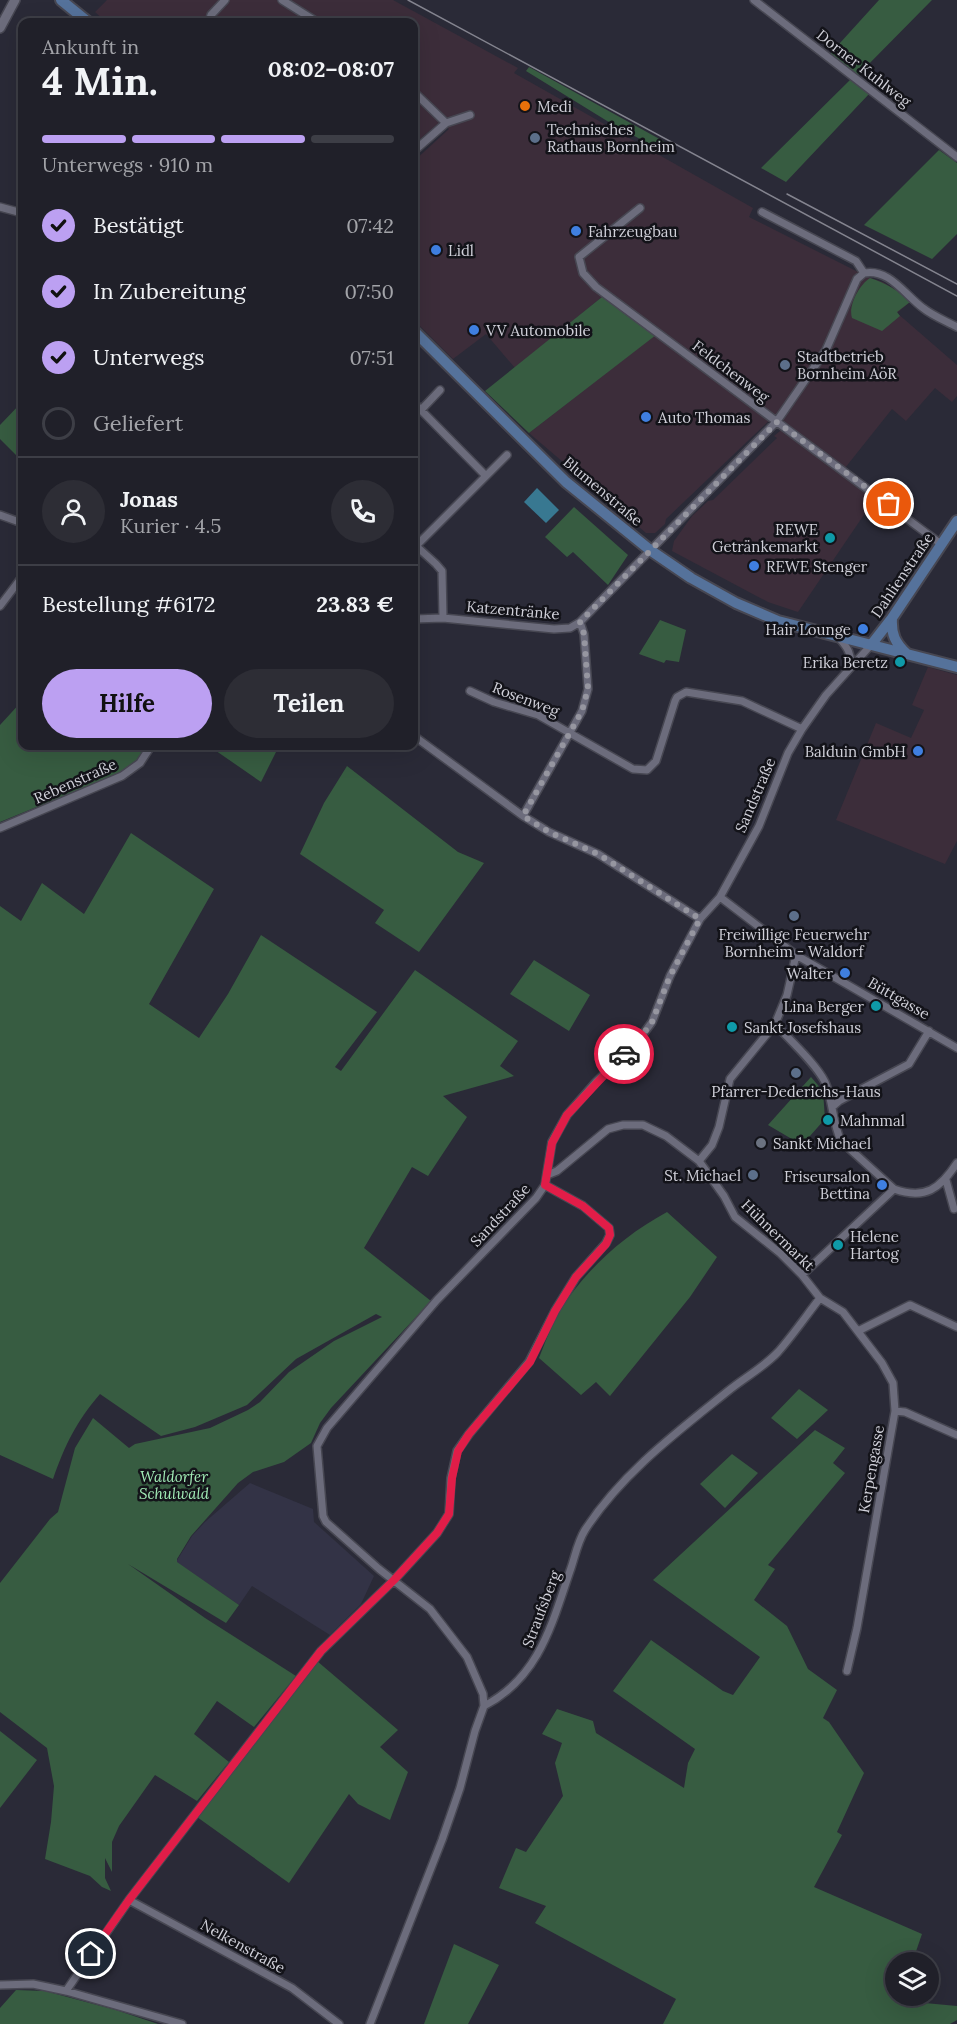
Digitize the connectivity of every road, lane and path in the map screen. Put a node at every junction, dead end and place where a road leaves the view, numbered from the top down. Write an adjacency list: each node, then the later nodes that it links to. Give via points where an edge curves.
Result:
1 (15, 0): 11 (street)
2 (61, 0): 8 (main road)
3 (211, 0): 7 (street)
4 (225, 0): 7 (street)
5 (282, 0): 10 (street)
6 (754, 0): 16 (street, Dorner Kuhlweg)
7 (218, 7): 9 (street)
8 (83, 18)
9 (210, 18)
10 (311, 18)
11 (0, 28)
12 (418, 96): 14 (street)
13 (470, 115): 14 (street)
14 (446, 123): 15 (street)
15 (418, 148)
16 (957, 157)
17 (0, 207): 19 (street)
18 (640, 208): 27 (street, Feldchenweg, via 579,257 583,273 596,287)
19 (18, 212)
20 (762, 212): 21 (street, via 856,261)
21 (864, 273): 22 (street, via 872,271 891,279 926,310); 27 (street, Katzentränke, via 857,279 826,350)
22 (957, 327)
23 (418, 335): 36 (main road, Blumenstraße, via 566,482)
24 (440, 390): 26 (street)
25 (418, 407): 26 (street)
26 (421, 410): 29 (street)
27 (777, 422): 34 (street, Feldchenweg); 36 (street, Katzentränke)
28 (507, 455): 29 (street)
29 (486, 476): 33 (street)
30 (0, 514): 32 (street)
31 (957, 521): 34 (main road, Dahlienstraße)
32 (18, 522)
33 (418, 542)
34 (942, 544): 40 (main road, Dahlienstraße)
35 (418, 548): 39 (street, via 442,571)
36 (650, 550): 42 (street, Katzentränke); 43 (main road, Blumenstraße, via 691,578 751,610)
37 (18, 582): 38 (street)
38 (0, 606)
39 (443, 618): 41 (street, Katzentränke); 42 (street, Katzentränke, via 554,629 570,628)
40 (892, 618): 44 (main road, Dahlienstraße); 45 (main road, via 891,631)
41 (418, 619)
42 (580, 622): 50 (street, via 588,689)
43 (839, 638): 44 (main road, Blumenstraße); 47 (street, via 851,657)
44 (871, 645): 45 (main road, Blumenstraße); 47 (street, Sandstraße)
45 (908, 654): 46 (main road, Blumenstraße)
46 (957, 667)
47 (850, 668): 49 (street, Sandstraße)
48 (470, 691): 50 (street, Rosenweg, via 538,715)
49 (802, 729): 50 (street, Rosenweg, via 742,701 692,692 681,694 675,701 656,761 646,770 633,770); 55 (street, Sandstraße, via 788,753 759,826)
50 (570, 734): 53 (street)
51 (418, 739): 53 (street)
52 (148, 750): 54 (street, Rebenstraße, via 140,763 122,776)
53 (523, 816): 56 (street, via 598,854)
54 (0, 828)
55 (720, 897): 56 (street, Sandstraße); 57 (street, Büttgasse)
56 (700, 919): 64 (street, Sandstraße, via 670,976 652,1022 567,1115 552,1143)
57 (796, 955): 58 (street, via 787,995); 59 (street, Büttgasse)
58 (775, 1024): 61 (street, via 819,1072); 62 (street, via 730,1079 712,1145)
59 (928, 1031): 60 (street, Büttgasse); 61 (street, via 909,1064)
60 (957, 1048)
61 (831, 1107): 67 (street, via 841,1141)
62 (699, 1161): 64 (street, Hühnermarkt, via 666,1136 643,1125 623,1125 608,1129); 69 (street, Hühnermarkt, via 735,1217)
63 (957, 1163): 65 (street)
64 (547, 1175): 66 (street, Sandstraße)
65 (946, 1180): 67 (street, via 928,1192 908,1194); 68 (street)
66 (545, 1185): 75 (street, via 583,1206 609,1228 610,1235 576,1277 530,1362 458,1451 449,1514); 75 (street, Sandstraße, via 438,1300 327,1428 317,1446 326,1522)
67 (894, 1189): 69 (street)
68 (954, 1209)
69 (802, 1275): 70 (street, Hühnermarkt)
70 (820, 1298): 72 (street, Kerpengasse, via 843,1312); 77 (street, Straufsberg, via 777,1353 641,1463 598,1511 584,1532 551,1626 531,1668 498,1699)
71 (957, 1327): 72 (street, via 909,1305)
72 (858, 1331): 73 (street, Kerpengasse, via 893,1383)
73 (895, 1411): 74 (street); 76 (street, Kerpengasse)
74 (957, 1434)
75 (394, 1580): 77 (street, Sandstraße, via 430,1609 465,1653 483,1694); 78 (street, via 321,1651)
76 (846, 1671)
77 (484, 1706): 83 (street, via 442,1840)
78 (129, 1900): 80 (street); 82 (street, Nelkenstraße, via 292,1988)
79 (0, 1985): 80 (street, via 33,1984)
80 (66, 1991): 81 (street)
81 (182, 2024)
82 (339, 2024)
83 (370, 2024)

